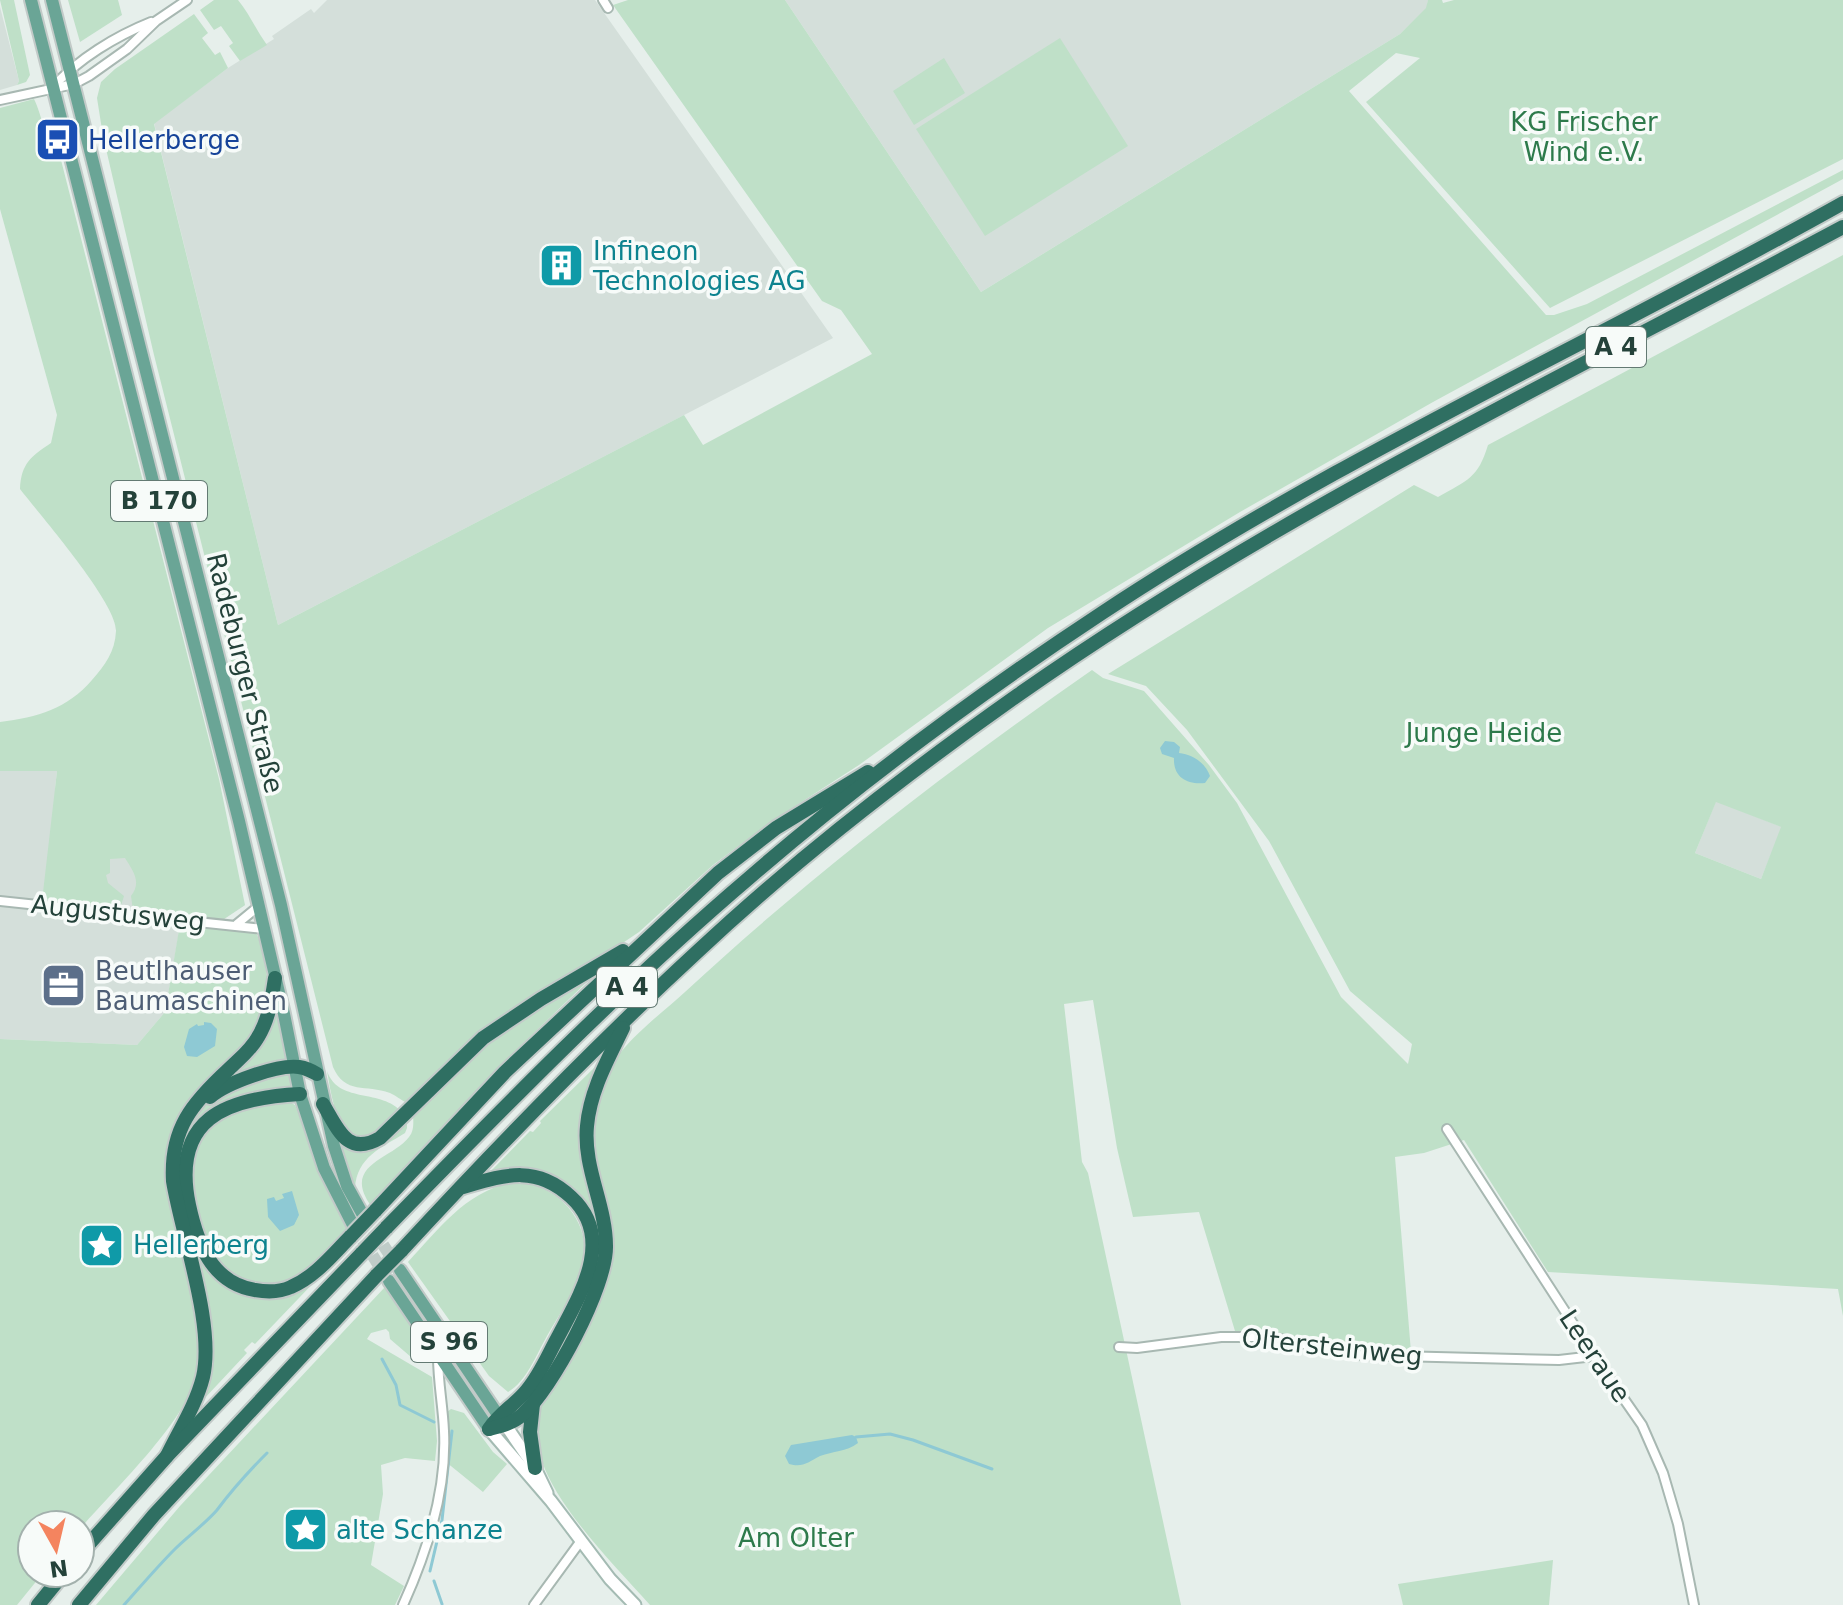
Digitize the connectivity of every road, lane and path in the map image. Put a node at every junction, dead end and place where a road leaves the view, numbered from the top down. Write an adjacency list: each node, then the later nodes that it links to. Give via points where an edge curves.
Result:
1 (31, 0): 7 (main road, Radeburger Straße / B 170)
2 (52, 0): 5 (main road, Radeburger Straße / B 170)
3 (187, 0): 4 (street)
4 (156, 21): 5 (street, via 133,29); 6 (street, via 127,49)
5 (70, 68): 6 (main road, Radeburger Straße / B 170); 7 (street)
6 (74, 84): 7 (street); 20 (main road, Radeburger Straße / B 170, via 278,894)
7 (53, 87): 8 (street); 13 (main road, Radeburger Straße / B 170)
8 (0, 100)
9 (1843, 203): 11 (highway, A 4, via 1251,521 1102,613)
10 (1843, 227): 18 (highway, A 4, via 1345,492 1084,650 841,828)
11 (887, 766): 16 (highway, via 860,775 757,842); 36 (highway, A 4, bridge, via 749,877 614,999)
12 (0, 901): 14 (street, Augustusweg)
13 (259, 906): 14 (street, Augustusweg); 15 (main road, Radeburger Straße / B 170)
14 (236, 924): 15 (street, Augustusweg)
15 (264, 929): 17 (main road, Radeburger Straße / B 170)
16 (651, 934): 22 (highway, via 498,1027 380,1138 358,1145 343,1137); 26 (highway, via 505,1072)
17 (275, 978): 19 (main road, Radeburger Straße / B 170); 23 (highway, via 258,1038)
18 (626, 1020): 25 (highway, A 4); 33 (highway, via 600,1077 587,1125 586,1151 605,1230 606,1262 592,1302)
19 (294, 1067): 20 (highway); 21 (main road, Radeburger Straße / B 170); 23 (highway, via 230,1084)
20 (317, 1074): 22 (main road, Radeburger Straße / B 170)
21 (300, 1094): 27 (main road, Radeburger Straße / B 170); 27 (highway, via 238,1104 212,1116 198,1130 185,1162 196,1234 211,1265 224,1277 264,1291 303,1280)
22 (323, 1104): 26 (main road, Radeburger Straße / B 170, via 347,1186)
23 (188, 1114): 36 (highway, via 176,1137 173,1181 204,1324 205,1362 198,1391)
24 (1447, 1129): 32 (street, Leeraue)
25 (459, 1189): 29 (highway, A 4, bridge); 34 (highway, via 503,1175 553,1182 574,1199 591,1232 592,1260 580,1295 529,1388)
26 (369, 1213): 27 (highway, bridge)
27 (352, 1231)
28 (400, 1270): 34 (main road, S 96)
29 (383, 1278): 31 (main road, S 96); 43 (highway, A 4, via 154,1515)
30 (1119, 1347): 32 (street, Oltersteinweg, via 1270,1337 1357,1355 1559,1360)
31 (438, 1352): 35 (main road, S 96); 44 (street, via 444,1443 439,1493 422,1564)
32 (1594, 1356): 47 (street, Leeraue, via 1642,1425 1663,1473)
33 (533, 1404): 34 (highway, via 519,1418); 37 (highway)
34 (502, 1420): 35 (highway); 37 (main road, S 96)
35 (489, 1429): 38 (main road, S 96)
36 (167, 1456): 39 (highway, A 4)
37 (535, 1468): 38 (main road, S 96)
38 (551, 1501): 40 (main road, S 96)
39 (96, 1536)
40 (580, 1542): 45 (street); 46 (main road, S 96)
41 (51, 1589): 42 (highway)
42 (38, 1605)
43 (79, 1605)
44 (403, 1605)
45 (534, 1605)
46 (635, 1605)
47 (1694, 1605)

